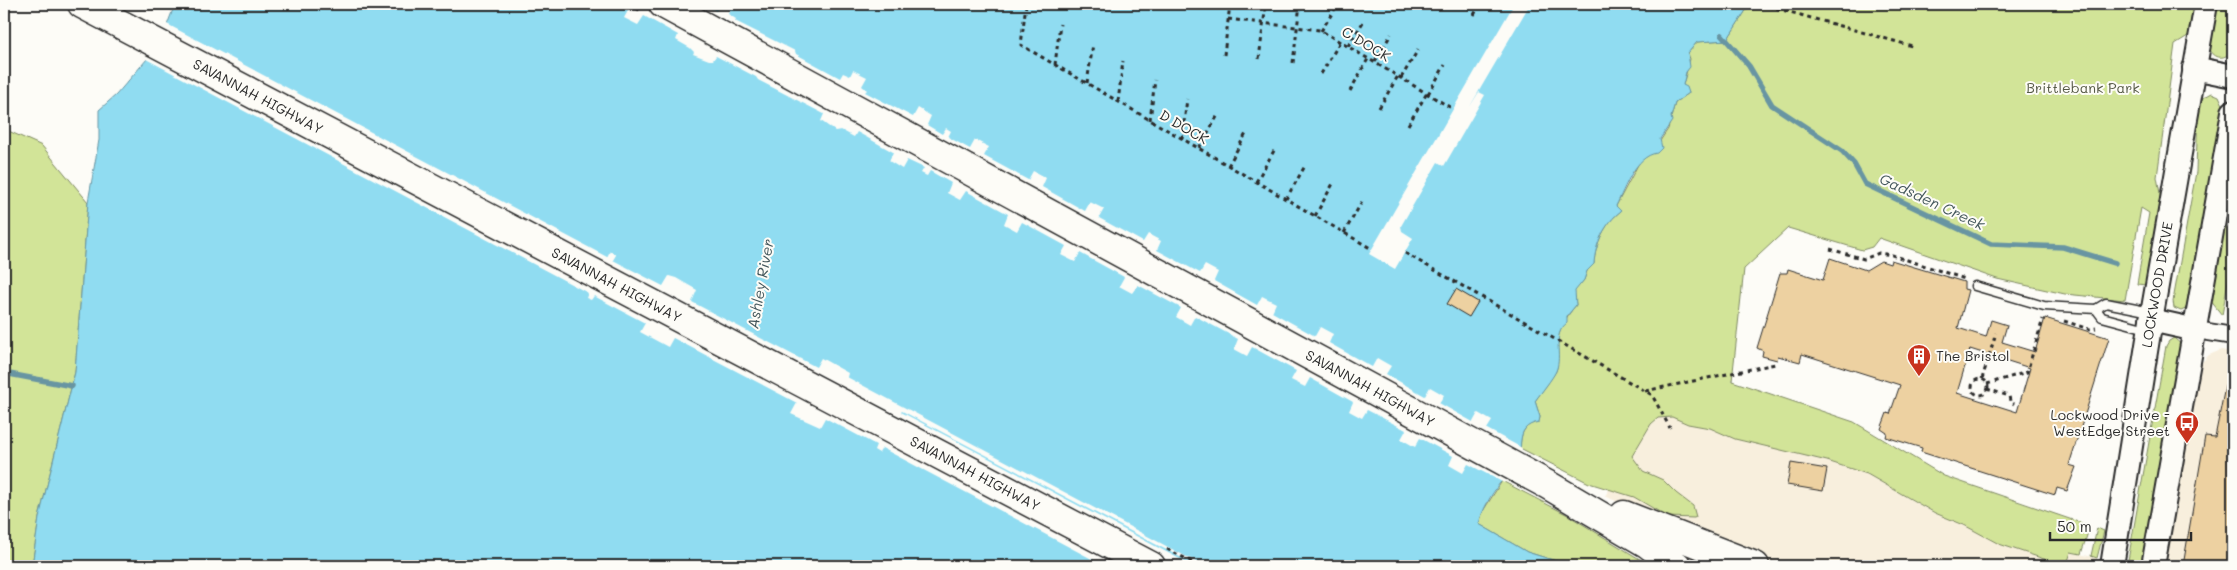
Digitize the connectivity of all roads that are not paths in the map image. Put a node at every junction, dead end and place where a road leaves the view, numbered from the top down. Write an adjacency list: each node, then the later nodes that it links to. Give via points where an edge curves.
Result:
1 (82, 4): 13 (highway, SAVANNAH HIGHWAY)
2 (663, 4): 12 (highway, SAVANNAH HIGHWAY)
3 (2206, 4): 4 (main road, LOCKWOOD DRIVE)
4 (2194, 68): 5 (main road); 9 (main road, LOCKWOOD DRIVE)
5 (2233, 76)
6 (2233, 112): 10 (main road)
7 (1975, 286): 8 (lane, via 2044,306)
8 (2096, 309): 9 (lane, via 2102,318); 9 (lane, via 2106,303)
9 (2151, 321): 10 (main road); 16 (main road, LOCKWOOD DRIVE)
10 (2196, 330): 11 (street); 17 (main road)
11 (2233, 336)
12 (1548, 485): 14 (highway, SAVANNAH HIGHWAY, via 1648,544); 15 (highway)
13 (1151, 566)
14 (1677, 566)
15 (1755, 566)
16 (2112, 566)
17 (2153, 566)

